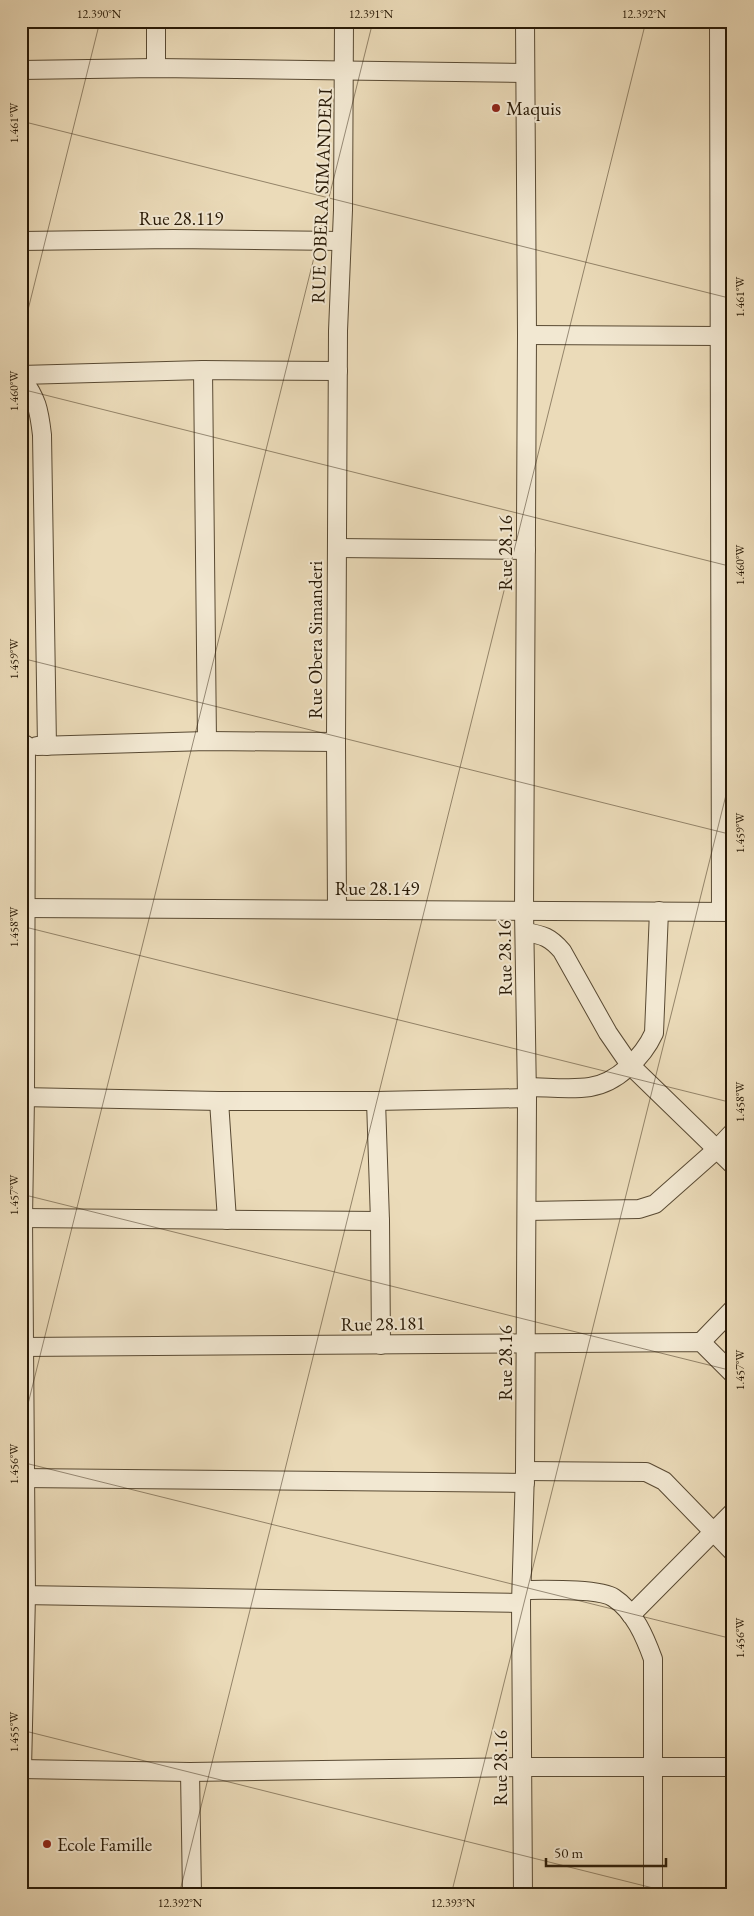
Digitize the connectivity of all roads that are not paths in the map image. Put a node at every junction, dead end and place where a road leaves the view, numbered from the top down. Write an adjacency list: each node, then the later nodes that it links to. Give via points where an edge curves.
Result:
1 (156, 21): 5 (street)
2 (344, 21): 7 (street, RUE OBERA SIMANDERI)
3 (525, 21): 8 (street, Rue 28.16)
4 (719, 21): 9 (street)
5 (156, 68): 6 (street); 7 (street)
6 (21, 70)
7 (345, 70): 8 (street); 11 (street, RUE OBERA SIMANDERI)
8 (524, 73): 12 (street, Rue 28.16)
9 (726, 226): 13 (street)
10 (21, 240): 11 (street, Rue 28.119)
11 (341, 241): 15 (street, RUE OBERA SIMANDERI)
12 (527, 335): 13 (street); 18 (street, Rue 28.16)
13 (720, 336): 19 (street)
14 (203, 370): 15 (street); 16 (street); 20 (street)
15 (338, 371): 17 (street, Rue Obera Simanderi)
16 (21, 376): 23 (street, via 39,409 42,435)
17 (337, 548): 18 (street); 21 (street, Rue Obera Simanderi)
18 (526, 550): 27 (street, Rue 28.16)
19 (726, 614): 24 (street)
20 (207, 742): 21 (street); 23 (street)
21 (336, 742): 26 (street, Rue Obera Simanderi)
22 (24, 745): 23 (street); 25 (street)
23 (47, 746)
24 (727, 746): 29 (street)
25 (24, 908): 26 (street, Rue 28.149); 33 (street)
26 (337, 909): 27 (street, Rue 28.149)
27 (524, 910): 28 (street, Rue 28.149); 30 (street, Rue 28.16)
28 (659, 911): 29 (street, Rue 28.149); 31 (street, via 654,1033 649,1045)
29 (727, 912)
30 (525, 932): 31 (street, via 542,935 562,951 608,1033); 32 (street, Rue 28.16)
31 (630, 1065): 32 (street, via 606,1083); 37 (street)
32 (527, 1092): 35 (street); 39 (street, Rue 28.16)
33 (23, 1097): 34 (street); 40 (street)
34 (219, 1101): 35 (street); 41 (street)
35 (376, 1101): 42 (street)
36 (733, 1132): 37 (street)
37 (716, 1150): 38 (street); 39 (street, via 655,1204 639,1209)
38 (733, 1165)
39 (527, 1211): 45 (street, Rue 28.16)
40 (22, 1218): 41 (street); 47 (street)
41 (227, 1220): 42 (street)
42 (380, 1221): 46 (street)
43 (733, 1309): 44 (street)
44 (701, 1342): 45 (street, Rue 28.181); 48 (street)
45 (526, 1343): 46 (street, Rue 28.181); 49 (street, Rue 28.16)
46 (381, 1345): 47 (street, Rue 28.181)
47 (22, 1347): 50 (street)
48 (733, 1374)
49 (525, 1477): 50 (street); 52 (street, via 646,1472 664,1481); 55 (street, Rue 28.16)
50 (24, 1478): 54 (street)
51 (733, 1512): 52 (street)
52 (712, 1531): 53 (street); 56 (street)
53 (733, 1552)
54 (23, 1595): 55 (street); 60 (street)
55 (522, 1596): 56 (street, via 598,1592 613,1597); 57 (street, Rue 28.16)
56 (631, 1615): 58 (street, via 653,1659)
57 (522, 1767): 58 (street); 61 (street); 63 (street, Rue 28.16)
58 (653, 1767): 59 (street); 64 (street)
59 (733, 1767)
60 (22, 1769): 61 (street)
61 (190, 1772): 62 (street)
62 (192, 1895)
63 (523, 1895)
64 (653, 1895)

